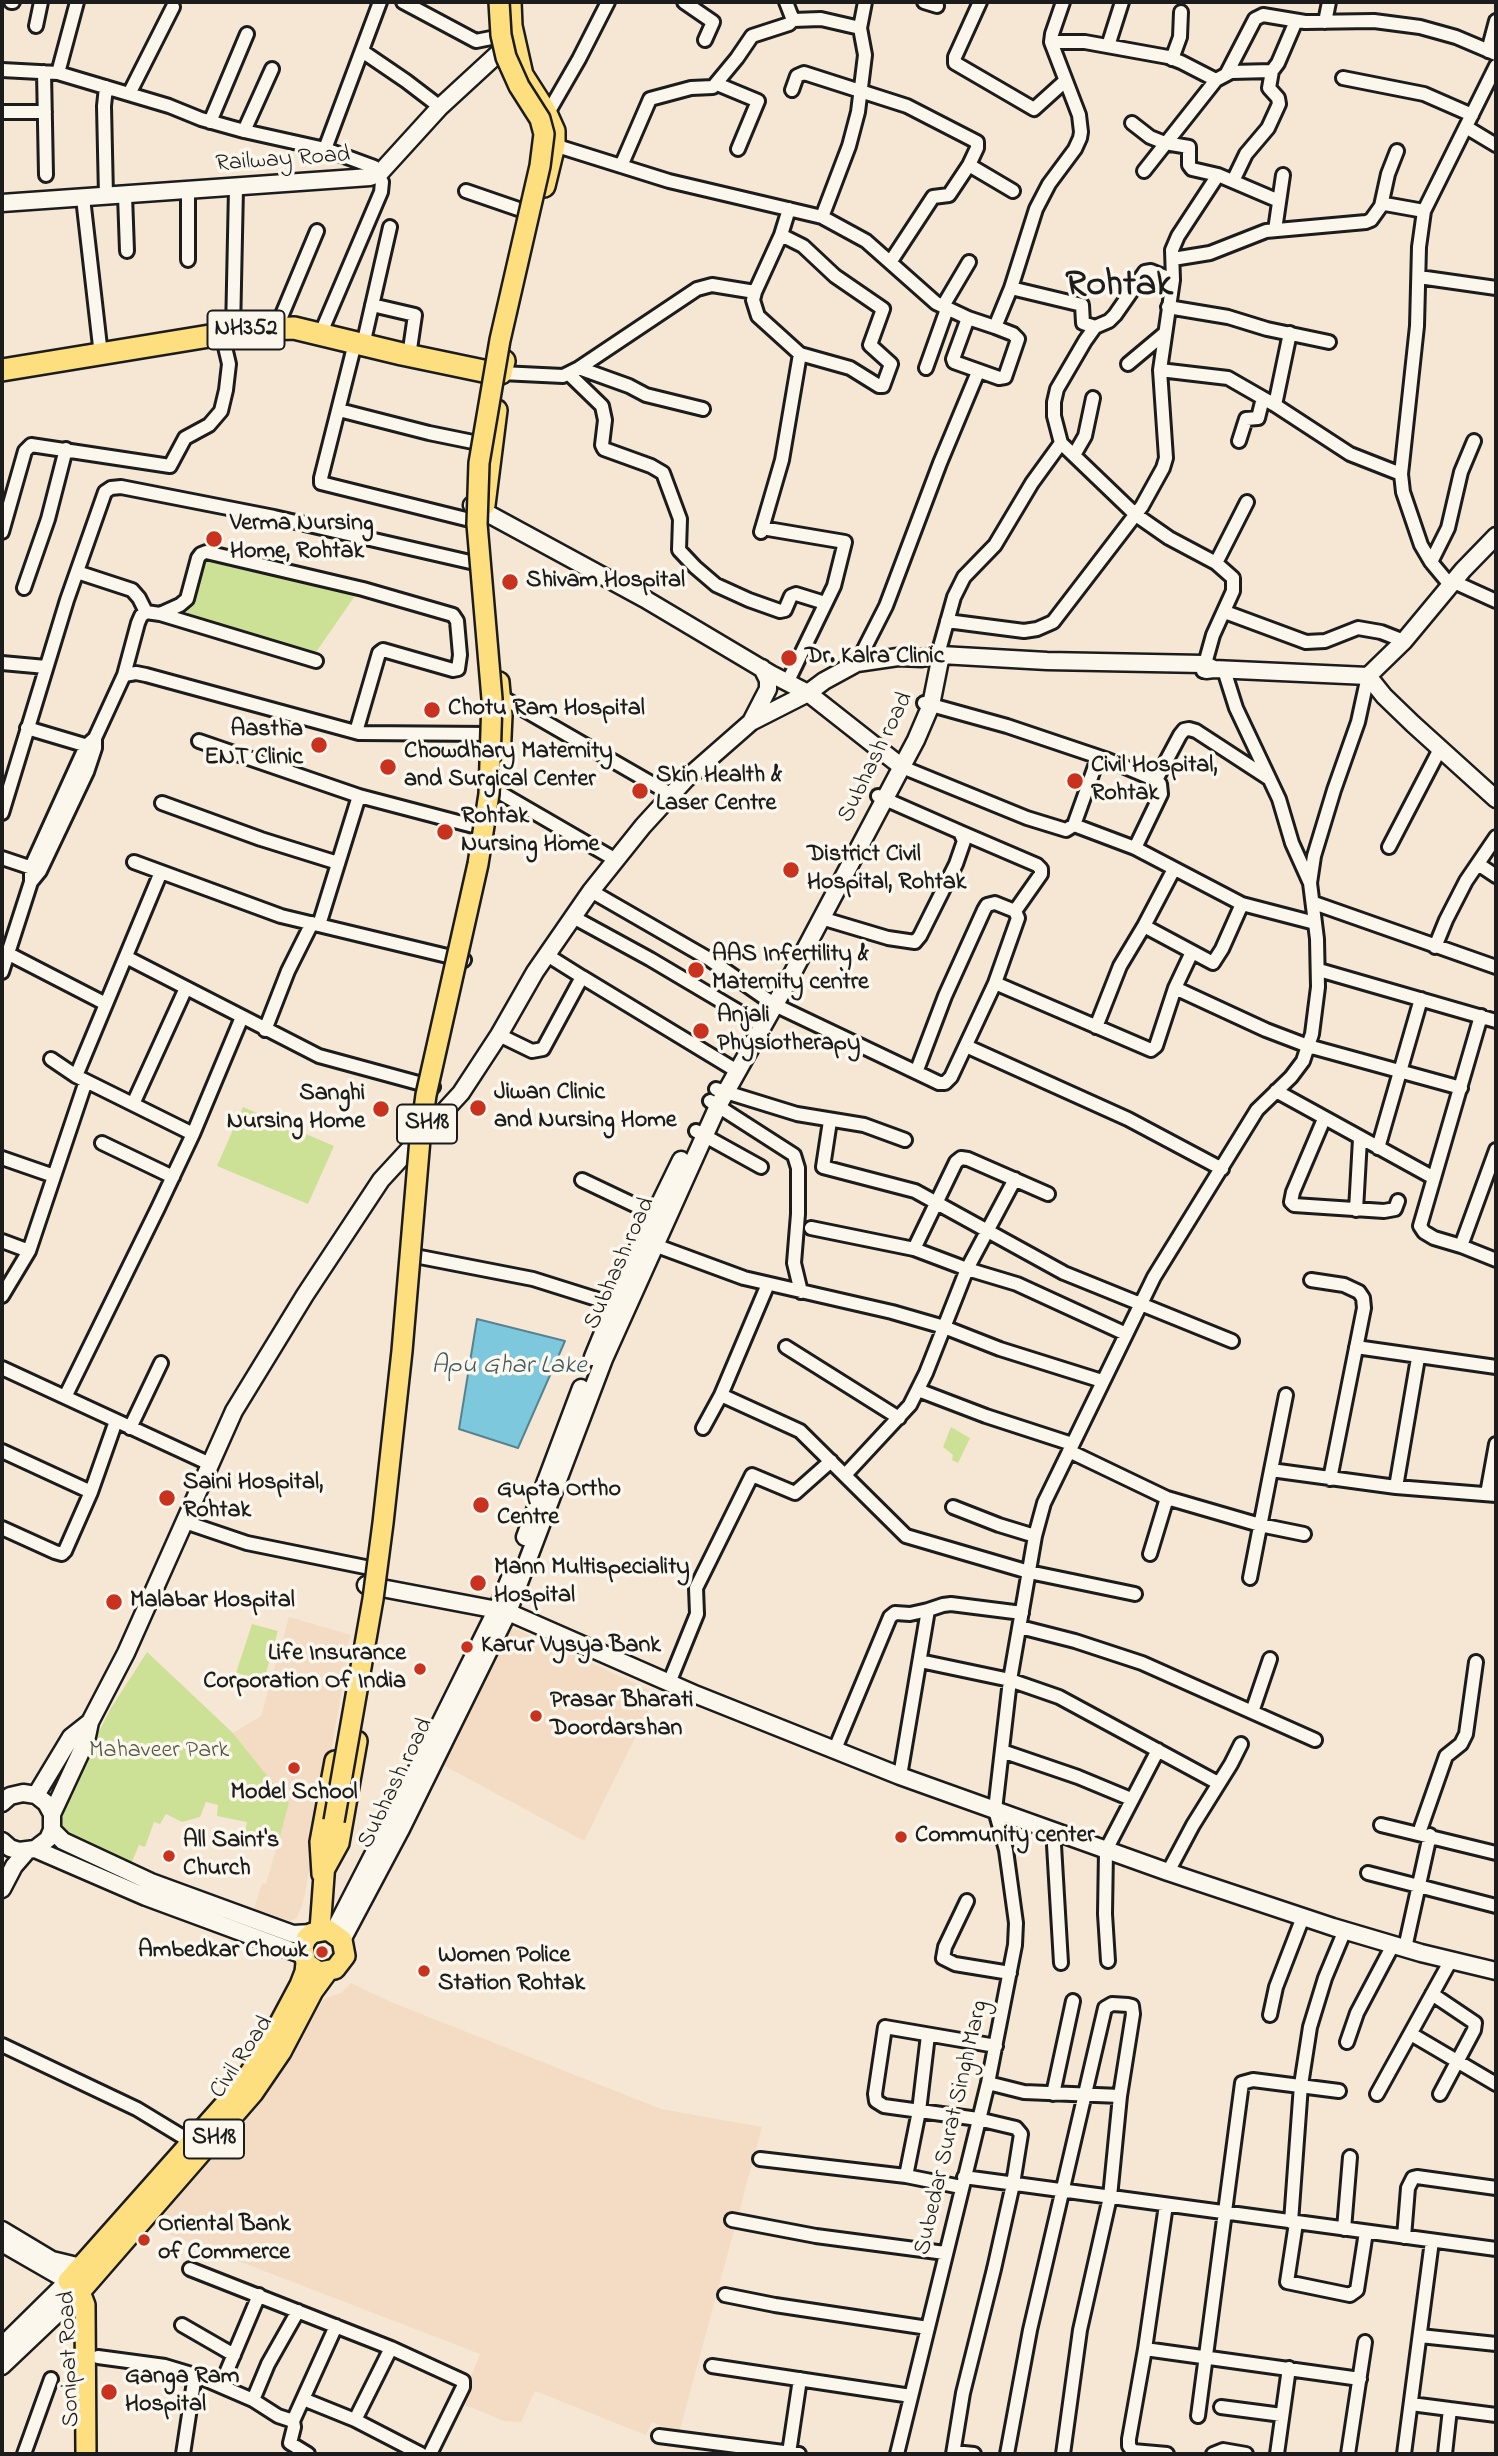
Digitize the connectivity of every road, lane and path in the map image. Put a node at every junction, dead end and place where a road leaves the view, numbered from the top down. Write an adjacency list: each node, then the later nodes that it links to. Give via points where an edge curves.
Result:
1 (41, 2): 24 (street)
2 (78, 2): 39 (street)
3 (380, 2): 31 (street)
4 (403, 2): 29 (street, via 476,41)
5 (499, 2): 29 (highway); 357 (main road, bridge, via 506,57 544,134 479,463 477,524 492,699 489,794 419,1139 402,1351 373,1599)
6 (510, 2): 29 (highway)
7 (608, 2): 52 (street)
8 (684, 2): 27 (street, via 713,22)
9 (786, 2): 20 (street)
10 (865, 2): 25 (street)
11 (924, 2): 16 (street)
12 (980, 2): 42 (street, via 955,63 1034,109)
13 (1063, 2): 28 (street)
14 (1122, 2): 30 (street)
15 (1329, 2): 23 (street)
16 (937, 6)
17 (173, 7): 47 (street)
18 (1263, 8): 21 (street); 40 (street)
19 (1181, 12): 33 (street, via 1180,37)
20 (793, 20): 25 (street, via 821,19); 43 (street, via 752,36)
21 (1296, 21): 23 (street); 37 (street)
22 (1496, 21): 32 (street)
23 (1325, 22): 32 (street, via 1374,20 1420,27)
24 (36, 26)
25 (860, 28): 46 (street, via 865,55)
26 (247, 34): 53 (street)
27 (705, 40)
28 (1051, 42): 30 (street); 42 (street)
29 (506, 43): 48 (street, Railway Road); 52 (highway)
30 (1108, 47): 33 (street)
31 (362, 51): 48 (street); 60 (street)
32 (1492, 52)
33 (1172, 59): 40 (street)
34 (1496, 66): 51 (street)
35 (272, 68): 56 (street)
36 (2, 70): 38 (street)
37 (1272, 71): 40 (street); 70 (street, via 1269,88 1279,104)
38 (44, 72): 39 (street); 50 (street)
39 (58, 73): 44 (street)
40 (1221, 77): 57 (street)
41 (1343, 78): 51 (street, via 1424,94)
42 (1065, 81): 96 (street, via 1082,132 1036,209)
43 (717, 84): 61 (street, via 758,101); 64 (street, via 650,99)
44 (106, 87): 47 (street); 76 (street)
45 (792, 90): 46 (street, via 802,72)
46 (862, 93): 63 (street, via 924,113 975,140 977,148); 84 (street, via 849,146)
47 (129, 94): 53 (street)
48 (440, 107): 66 (street, Railway Road)
49 (2, 112): 50 (street)
50 (45, 113): 67 (street)
51 (1472, 115): 55 (street)
52 (544, 120): 58 (highway, via 554,131); 83 (highway, via 545,142)
53 (210, 122): 56 (street)
54 (1132, 123): 57 (street)
55 (1466, 127): 59 (street); 82 (street)
56 (244, 131): 60 (street)
57 (1165, 143): 65 (street); 68 (street, via 1189,147 1192,169)
58 (554, 145): 64 (street); 120 (highway)
59 (1496, 145)
60 (325, 149): 66 (street, via 362,161)
61 (738, 149)
62 (1397, 151): 80 (street)
63 (969, 165): 74 (street); 92 (street, via 949,195 933,197)
64 (621, 166): 81 (street)
65 (1144, 171)
66 (379, 174): 71 (street, Railway Road); 109 (street, via 381,191)
67 (46, 175)
68 (1218, 175): 70 (street); 90 (street, via 1178,236)
69 (1283, 175): 78 (street)
70 (1233, 181): 78 (street)
71 (236, 188): 72 (street, Railway Road); 106 (street)
72 (188, 191): 75 (street, Railway Road); 91 (street)
73 (466, 191): 83 (street)
74 (1013, 191)
75 (125, 195): 76 (street, Railway Road); 89 (street)
76 (106, 196): 77 (street, Railway Road)
77 (83, 198): 79 (street, Railway Road); 113 (street)
78 (1279, 201): 86 (street)
79 (2, 203)
80 (1381, 206): 82 (street, via 1390,203); 86 (street, via 1366,222)
81 (789, 209): 84 (street); 88 (street)
82 (1424, 211): 94 (street)
83 (527, 212): 120 (highway)
84 (822, 217): 92 (street)
85 (390, 227): 99 (street)
86 (1275, 230): 90 (street, via 1210,253)
87 (317, 231): 105 (street)
88 (781, 235): 98 (street); 112 (street, via 803,246 835,276 883,309 870,345 891,366 881,387 850,368)
89 (127, 251)
90 (1172, 259): 95 (street)
91 (188, 260)
92 (891, 261): 101 (street)
93 (969, 262): 101 (street)
94 (1419, 277): 97 (street); 133 (street)
95 (1173, 280): 100 (street); 104 (street, via 1145,272 1115,315)
96 (1011, 288): 103 (street); 104 (street, via 1082,305 1083,323)
97 (1496, 288)
98 (755, 292): 112 (street, via 758,316); 119 (street, via 706,285)
99 (372, 304): 111 (street); 114 (street, via 415,316)
100 (1168, 307): 107 (street); 108 (street)
101 (945, 308): 102 (street); 116 (street)
102 (968, 318): 103 (street); 121 (street, via 952,361)
103 (995, 327): 121 (street, via 1018,339 1007,374 999,378)
104 (1095, 327): 130 (street, via 1057,389 1054,416)
105 (276, 329): 106 (highway, NH352); 109 (highway, NH352)
106 (228, 333): 113 (highway, NH352); 131 (street, via 229,364 221,411 209,425 185,438 170,466)
107 (1165, 333): 115 (street); 118 (street)
108 (1290, 333): 110 (street); 124 (street)
109 (320, 335): 111 (highway, NH352)
110 (1329, 342)
111 (359, 344): 114 (highway, NH352); 126 (street)
112 (800, 354): 146 (street, via 782,460 762,530 845,542)
113 (101, 355): 117 (highway, NH352)
114 (409, 356): 120 (highway, NH352)
115 (1128, 364)
116 (926, 368)
117 (2, 370)
118 (1160, 370): 123 (street, via 1228,378); 136 (street, via 1166,458)
119 (574, 371): 120 (street, via 547,377); 125 (street); 146 (street, via 602,406 606,451 663,473 680,519 679,550 695,567 716,584 780,611 796,594)
120 (495, 372): 129 (main road, SH18); 135 (main road, SH18)
121 (978, 372): 154 (street, via 886,606)
122 (1093, 398): 132 (street, via 1085,436)
123 (1263, 398): 124 (street); 127 (street, via 1258,418 1246,419)
124 (1275, 405): 133 (street, via 1350,454)
125 (703, 409)
126 (339, 410): 129 (street); 135 (street, via 321,483)
127 (1239, 441)
128 (1474, 441): 139 (street, via 1461,472 1448,528)
129 (478, 443): 135 (main road, SH18)
130 (1061, 443): 132 (street); 149 (street, via 995,544 964,577)
131 (66, 449): 137 (street, via 38,444 27,447); 144 (street)
132 (1074, 455): 136 (street)
133 (1402, 474): 139 (street, via 1410,516)
134 (1247, 502): 140 (street)
135 (477, 512): 141 (main road, SH18); 156 (street, via 645,599); 162 (main road, SH18)
136 (1136, 515): 140 (street); 149 (street, via 1054,622 1024,631)
137 (2, 532)
138 (1496, 537): 143 (street)
139 (1431, 562): 143 (street)
140 (1216, 563): 147 (street, via 1235,583)
141 (479, 564): 142 (street, via 121,487 105,492); 166 (main road, SH18)
142 (77, 572): 148 (street, via 132,590); 155 (street)
143 (1452, 584): 145 (street); 150 (street)
144 (24, 588)
145 (1496, 601)
146 (825, 603): 160 (street)
147 (1225, 612): 150 (street, via 1306,642 1325,641 1357,628); 157 (street, via 1213,635)
148 (153, 613): 152 (street); 158 (street, via 141,616); 167 (street, via 187,599 198,558 206,552 453,615 458,669 383,650)
149 (947, 621): 151 (street)
150 (1404, 641): 159 (street)
151 (935, 657): 154 (street); 157 (street); 163 (street, Subhash road)
152 (316, 661)
153 (2, 663): 155 (street)
154 (858, 663): 161 (street)
155 (46, 667): 165 (street)
156 (762, 668): 160 (street); 164 (street, via 768,689)
157 (1211, 668): 159 (street); 175 (street)
158 (124, 675): 167 (street, via 146,675); 169 (street)
159 (1368, 676): 170 (street); 200 (street, via 1359,722 1334,790)
160 (788, 681): 161 (street)
161 (808, 693): 164 (street); 173 (street)
162 (500, 696): 166 (main road, SH18); 178 (street)
163 (928, 704): 171 (street); 173 (street, Subhash road)
164 (751, 722): 178 (street)
165 (27, 728): 169 (street); 174 (street)
166 (496, 731): 167 (street); 177 (main road, SH18); 185 (main road, SH18)
167 (356, 732)
168 (199, 741): 179 (street)
169 (92, 744): 196 (street)
170 (1440, 749): 181 (street); 189 (street)
171 (1098, 758): 176 (street); 184 (street)
172 (2, 765): 174 (street)
173 (899, 765): 180 (street, Subhash road); 184 (street, via 1059,829)
174 (15, 768): 183 (street)
175 (1269, 778): 176 (street, via 1189,729 1180,735); 200 (street)
176 (1156, 780): 190 (street, via 1161,794)
177 (497, 791): 192 (street); 215 (main road, SH18, via 492,836)
178 (672, 795): 192 (street)
179 (359, 796): 185 (street); 194 (street)
180 (881, 798): 186 (street); 187 (street, Subhash road)
181 (1496, 799)
182 (162, 803): 194 (street)
183 (2, 813)
184 (1074, 825): 190 (street)
185 (481, 828): 215 (main road, SH18)
186 (960, 832): 204 (street, via 1041,869); 206 (street, via 964,841 956,864 915,942)
187 (861, 836): 206 (street, Subhash road); 224 (street, Subhash road)
188 (1496, 837): 195 (street)
189 (1389, 847)
190 (1135, 848): 197 (street)
191 (2, 858): 196 (street)
192 (616, 860): 201 (street)
193 (134, 862): 198 (street)
194 (338, 863): 208 (street)
195 (1478, 864): 199 (street); 210 (street)
196 (35, 869): 212 (street)
197 (1174, 869): 203 (street); 209 (street)
198 (161, 872): 208 (street); 214 (street)
199 (1496, 876)
200 (1310, 883): 202 (street)
201 (592, 891): 205 (street); 224 (street, via 709,959)
202 (1314, 903): 207 (street); 210 (street)
203 (1242, 904): 207 (street); 211 (street, via 1213,963)
204 (1015, 911): 220 (street, via 1017,922); 237 (street, via 995,903 987,905)
205 (573, 917): 213 (street); 229 (street)
206 (821, 918): 224 (street, Subhash road)
207 (1315, 923): 217 (street)
208 (315, 924): 215 (street); 231 (street, via 288,971)
209 (1144, 926): 211 (street); 230 (street, via 1120,966)
210 (1435, 947): 216 (street)
211 (1192, 952): 222 (street)
212 (7, 953): 218 (street); 225 (street)
213 (547, 955): 219 (street); 232 (street)
214 (125, 957): 221 (street); 225 (street)
215 (459, 959): 240 (main road, SH18)
216 (1496, 967)
217 (1319, 970): 223 (street); 234 (street)
218 (2, 971)
219 (582, 977): 232 (street, via 543,1049 532,1051); 236 (street)
220 (995, 983): 230 (street); 233 (street)
221 (186, 988): 227 (street); 244 (street)
222 (1175, 989): 230 (street, via 1151,1050); 234 (street)
223 (1421, 999): 226 (street); 238 (street)
224 (771, 1002): 229 (street, Subhash road); 237 (street)
225 (106, 1004): 239 (street)
226 (1481, 1016): 228 (street); 241 (street)
227 (242, 1017): 231 (street); 247 (street)
228 (1496, 1021)
229 (759, 1023): 236 (street, Subhash road)
230 (1096, 1027)
231 (265, 1030): 240 (street, via 319,1056)
232 (499, 1035): 249 (street, via 461,1093)
233 (966, 1046): 237 (street, via 945,1083); 257 (street, via 1128,1119)
234 (1308, 1046): 238 (street); 242 (street, via 1303,1062)
235 (51, 1059): 239 (street)
236 (732, 1069): 243 (street, Subhash road)
237 (917, 1070)
238 (1400, 1072): 241 (street); 253 (street)
239 (81, 1078): 244 (street); 258 (street)
240 (431, 1086): 249 (main road, SH18)
241 (1461, 1088): 260 (street)
242 (1276, 1091): 245 (street); 257 (street, via 1257,1110)
243 (717, 1097): 246 (street); 248 (street, Subhash road); 280 (street, via 794,1155 798,1168 794,1263)
244 (133, 1104): 247 (street)
245 (1324, 1119): 250 (street); 266 (street, via 1291,1202 1299,1207)
246 (830, 1121): 251 (street, via 864,1125); 265 (street, via 823,1167 895,1184)
247 (193, 1134): 259 (street)
248 (700, 1134): 256 (street); 267 (street, Subhash road)
249 (420, 1136): 275 (main road, SH18); 306 (street, via 381,1180 305,1296 234,1411); 323 (main road, SH18)
250 (1360, 1139): 253 (street); 266 (street)
251 (905, 1140)
252 (102, 1143): 259 (street)
253 (1378, 1148): 260 (street)
254 (1496, 1150): 272 (street)
255 (2, 1158): 258 (street)
256 (761, 1167)
257 (1222, 1169): 282 (street)
258 (54, 1176): 274 (street)
259 (173, 1177): 297 (street)
260 (1434, 1178): 272 (street, via 1420,1226 1434,1238)
261 (1015, 1179): 263 (street); 265 (street, via 961,1158); 269 (street)
262 (582, 1180): 267 (street)
263 (1048, 1194)
264 (1398, 1201): 266 (street, via 1391,1211)
265 (937, 1203): 269 (street); 273 (street)
266 (1356, 1210)
267 (660, 1217): 271 (street, Subhash road)
268 (811, 1228): 273 (street)
269 (987, 1232): 277 (street); 282 (street, via 1064,1273)
270 (2, 1241): 274 (street)
271 (648, 1242): 279 (street); 283 (street, Subhash road)
272 (1461, 1247): 276 (street)
273 (914, 1249): 277 (street)
274 (29, 1251): 281 (street)
275 (415, 1256): 283 (street, via 533,1279); 323 (main road, SH18, via 407,1355)
276 (1496, 1260)
277 (967, 1269): 284 (street); 285 (street, via 1017,1284)
278 (1311, 1280): 288 (street, via 1344,1285 1363,1298)
279 (768, 1284): 280 (street); 295 (street)
280 (801, 1292): 284 (street)
281 (2, 1296)
282 (1140, 1305): 285 (street); 286 (street)
283 (620, 1306): 325 (street, Subhash road)
284 (944, 1327): 293 (street); 294 (street)
285 (1126, 1334): 293 (street)
286 (1232, 1341)
287 (786, 1348): 298 (street)
288 (1356, 1348): 289 (street); 309 (street)
289 (1419, 1358): 291 (street); 310 (street)
290 (161, 1363): 300 (street)
291 (1496, 1367)
292 (2, 1368): 297 (street)
293 (1102, 1381): 303 (street)
294 (918, 1390): 298 (street); 303 (street)
295 (721, 1395): 301 (street); 305 (street, via 800,1431)
296 (1286, 1395): 307 (street)
297 (65, 1397): 299 (street)
298 (899, 1418): 308 (street)
299 (116, 1421): 300 (street); 311 (street)
300 (130, 1428): 306 (street)
301 (703, 1428)
302 (1496, 1444): 312 (street)
303 (1070, 1448): 313 (street); 319 (street, via 1044,1503)
304 (2, 1451): 311 (street)
305 (831, 1461): 308 (street); 333 (street, via 795,1493 752,1475 696,1588 697,1614)
306 (210, 1464): 315 (street)
307 (1271, 1470): 309 (street); 316 (street)
308 (845, 1475): 321 (street, via 906,1536)
309 (1330, 1479): 310 (street)
310 (1396, 1487): 312 (street)
311 (91, 1492): 317 (street, via 62,1553)
312 (1492, 1495)
313 (1167, 1498): 316 (street); 320 (street)
314 (953, 1507): 319 (street)
315 (185, 1522): 323 (street); 335 (street)
316 (1260, 1525): 318 (street); 322 (street)
317 (2, 1528)
318 (1304, 1534)
319 (1035, 1536): 321 (street)
320 (1150, 1554)
321 (1029, 1572): 324 (street); 327 (street)
322 (1250, 1578)
323 (372, 1580): 325 (street); 357 (main road, SH18, via 320,1842)
324 (1135, 1594)
325 (502, 1611): 333 (street); 364 (street, Subhash road, via 369,1879)
326 (928, 1611): 327 (street, via 951,1604); 330 (street); 338 (street, via 890,1617)
327 (1022, 1613): 328 (street)
328 (1020, 1627): 332 (street); 334 (street, via 1142,1663)
329 (1270, 1659): 334 (street)
330 (920, 1661): 332 (street); 341 (street)
331 (1476, 1662): 350 (street, via 1466,1734 1446,1756)
332 (1010, 1680): 339 (street, via 1059,1697); 340 (street)
333 (669, 1683): 338 (street)
334 (1252, 1712): 336 (street)
335 (90, 1722): 343 (street, via 71,1737); 347 (street)
336 (1315, 1740)
337 (1241, 1744): 342 (street)
338 (835, 1749): 341 (street)
339 (1158, 1750): 342 (street); 344 (street)
340 (1002, 1751): 344 (street); 346 (street)
341 (900, 1776): 346 (street)
342 (1218, 1783): 355 (street)
343 (36, 1795): 345 (street, via 10,1796); 347 (street, via 46,1803)
344 (1131, 1799): 353 (street)
345 (2, 1803)
346 (995, 1810): 349 (street); 372 (street, Subedar Surat Singh Marg, via 1006,1850 1016,1923)
347 (52, 1822): 352 (street, via 48,1839); 364 (street, via 63,1841 151,1882 293,1934)
348 (1381, 1825): 350 (street)
349 (1057, 1832): 353 (street); 369 (street)
350 (1425, 1834): 354 (street); 358 (street)
351 (2, 1843): 352 (street)
352 (31, 1850): 359 (street, via 14,1866); 366 (street)
353 (1106, 1850): 355 (street); 368 (street)
354 (1496, 1853)
355 (1168, 1872): 362 (street)
356 (1368, 1873): 358 (street)
357 (322, 1874): 364 (main road, SH18)
358 (1418, 1887): 361 (street); 365 (street)
359 (2, 1889)
360 (967, 1900): 372 (street, via 943,1958)
361 (1496, 1906)
362 (1303, 1917): 363 (street); 375 (street)
363 (1345, 1930): 365 (street); 384 (street, via 1310,2027)
364 (327, 1934): 366 (main road, SH18, via 303,1947); 371 (main road, SH18, via 345,1956)
365 (1399, 1947): 367 (street); 378 (street, via 1352,2022)
366 (304, 1959): 371 (main road, via 319,1972); 393 (main road, Civil Road / SH18, via 300,1985 268,2045 242,2085)
367 (1451, 1960): 370 (street); 373 (street)
368 (1108, 1961)
369 (1062, 1963)
370 (1496, 1971)
371 (327, 1972): 415 (main road, Civil Road / SH18, via 253,2093)
372 (1010, 1973): 380 (street, Subedar Surat Singh Marg)
373 (1432, 1994): 376 (street); 381 (street, via 1475,2023)
374 (1073, 2001): 386 (street)
375 (1270, 2015)
376 (1411, 2034): 381 (street); 387 (street)
377 (928, 2035): 380 (street); 391 (street); 391 (street, via 885,2027 875,2094 884,2106)
378 (1347, 2042)
379 (2, 2045): 393 (street, via 137,2109)
380 (996, 2046): 382 (street, Subedar Surat Singh Marg)
381 (1457, 2062): 383 (street); 388 (street)
382 (988, 2083): 386 (street); 392 (street, Subedar Surat Singh Marg)
383 (1496, 2084)
384 (1301, 2085): 385 (street); 403 (street, via 1242,2083); 405 (street)
385 (1339, 2091)
386 (1053, 2094): 389 (street)
387 (1377, 2094)
388 (1440, 2094)
389 (1083, 2096): 390 (street); 390 (street, via 1105,2008 1112,2004 1133,2008); 400 (street)
390 (1120, 2096): 401 (street)
391 (919, 2111): 392 (street); 396 (street)
392 (978, 2119): 397 (street, Subedar Surat Singh Marg); 398 (street, via 1021,2131)
393 (193, 2143): 415 (main road, Civil Road / SH18)
394 (1350, 2157): 406 (street)
395 (760, 2159): 396 (street)
396 (906, 2176): 397 (street)
397 (962, 2182): 398 (street); 413 (street, Subedar Surat Singh Marg)
398 (1013, 2184): 400 (street); 453 (street, via 963,2393)
399 (1496, 2188): 409 (street, via 1413,2178)
400 (1062, 2190): 401 (street); 462 (street)
401 (1110, 2197): 402 (street); 463 (street, via 1080,2330)
402 (1166, 2205): 403 (street); 427 (street)
403 (1224, 2213): 405 (street); 430 (street)
404 (732, 2220): 413 (street)
405 (1293, 2222): 406 (street); 408 (street, via 1287,2282 1350,2295 1357,2290)
406 (1344, 2229): 408 (street)
407 (2, 2230): 415 (street)
408 (1366, 2232): 409 (street)
409 (1404, 2237): 410 (street)
410 (1432, 2241): 412 (street); 422 (street)
411 (2, 2243): 415 (street)
412 (1496, 2249)
413 (945, 2253): 421 (street, Subedar Surat Singh Marg)
414 (190, 2269): 416 (street)
415 (80, 2279): 425 (street); 429 (main road, Sonipat Road, via 98,2304); 431 (street); 455 (main road, Sonipat Road)
416 (259, 2295): 418 (street); 428 (street)
417 (724, 2295): 421 (street)
418 (298, 2311): 420 (street); 441 (street)
419 (183, 2325): 428 (street)
420 (336, 2326): 426 (street); 440 (street)
421 (928, 2328): 439 (street, Subedar Surat Singh Marg)
422 (1420, 2336): 424 (street); 442 (street)
423 (1365, 2342): 437 (street)
424 (1496, 2344)
425 (2, 2346)
426 (391, 2348): 448 (street); 459 (street, via 463,2381)
427 (1145, 2349): 430 (street); 464 (street, via 1129,2446 1133,2451)
428 (234, 2355): 438 (street)
429 (98, 2357): 434 (street, via 166,2366); 455 (main road, Sonipat Road)
430 (1206, 2357): 433 (street); 447 (street)
431 (2, 2366)
432 (712, 2367): 436 (street)
433 (1289, 2368): 437 (street); 445 (street)
434 (195, 2375): 438 (street); 456 (street)
435 (51, 2379): 454 (street)
436 (800, 2379): 439 (street); 452 (street)
437 (1360, 2379): 469 (street)
438 (221, 2385): 441 (street)
439 (911, 2396): 460 (street, Subedar Surat Singh Marg)
440 (303, 2399): 448 (street); 449 (street)
441 (253, 2400): 449 (street)
442 (1411, 2404): 444 (street); 470 (street)
443 (1220, 2407): 445 (street)
444 (1450, 2409): 446 (street); 471 (street)
445 (1282, 2415): 468 (street)
446 (1496, 2415)
447 (1198, 2416)
448 (355, 2420): 458 (street)
449 (293, 2421): 457 (street, via 290,2442)
450 (659, 2436): 451 (street)
451 (697, 2448): 452 (street)
452 (785, 2453)
453 (954, 2453): 461 (street)
454 (24, 2454)
455 (91, 2454)
456 (183, 2454)
457 (308, 2454)
458 (421, 2454)
459 (430, 2454)
460 (897, 2454)
461 (974, 2454)
462 (1007, 2454)
463 (1063, 2454)
464 (1159, 2454): 465 (street)
465 (1167, 2454)
466 (1213, 2454): 467 (street)
467 (1245, 2454)
468 (1277, 2454)
469 (1348, 2454)
470 (1404, 2454)
471 (1445, 2454)

